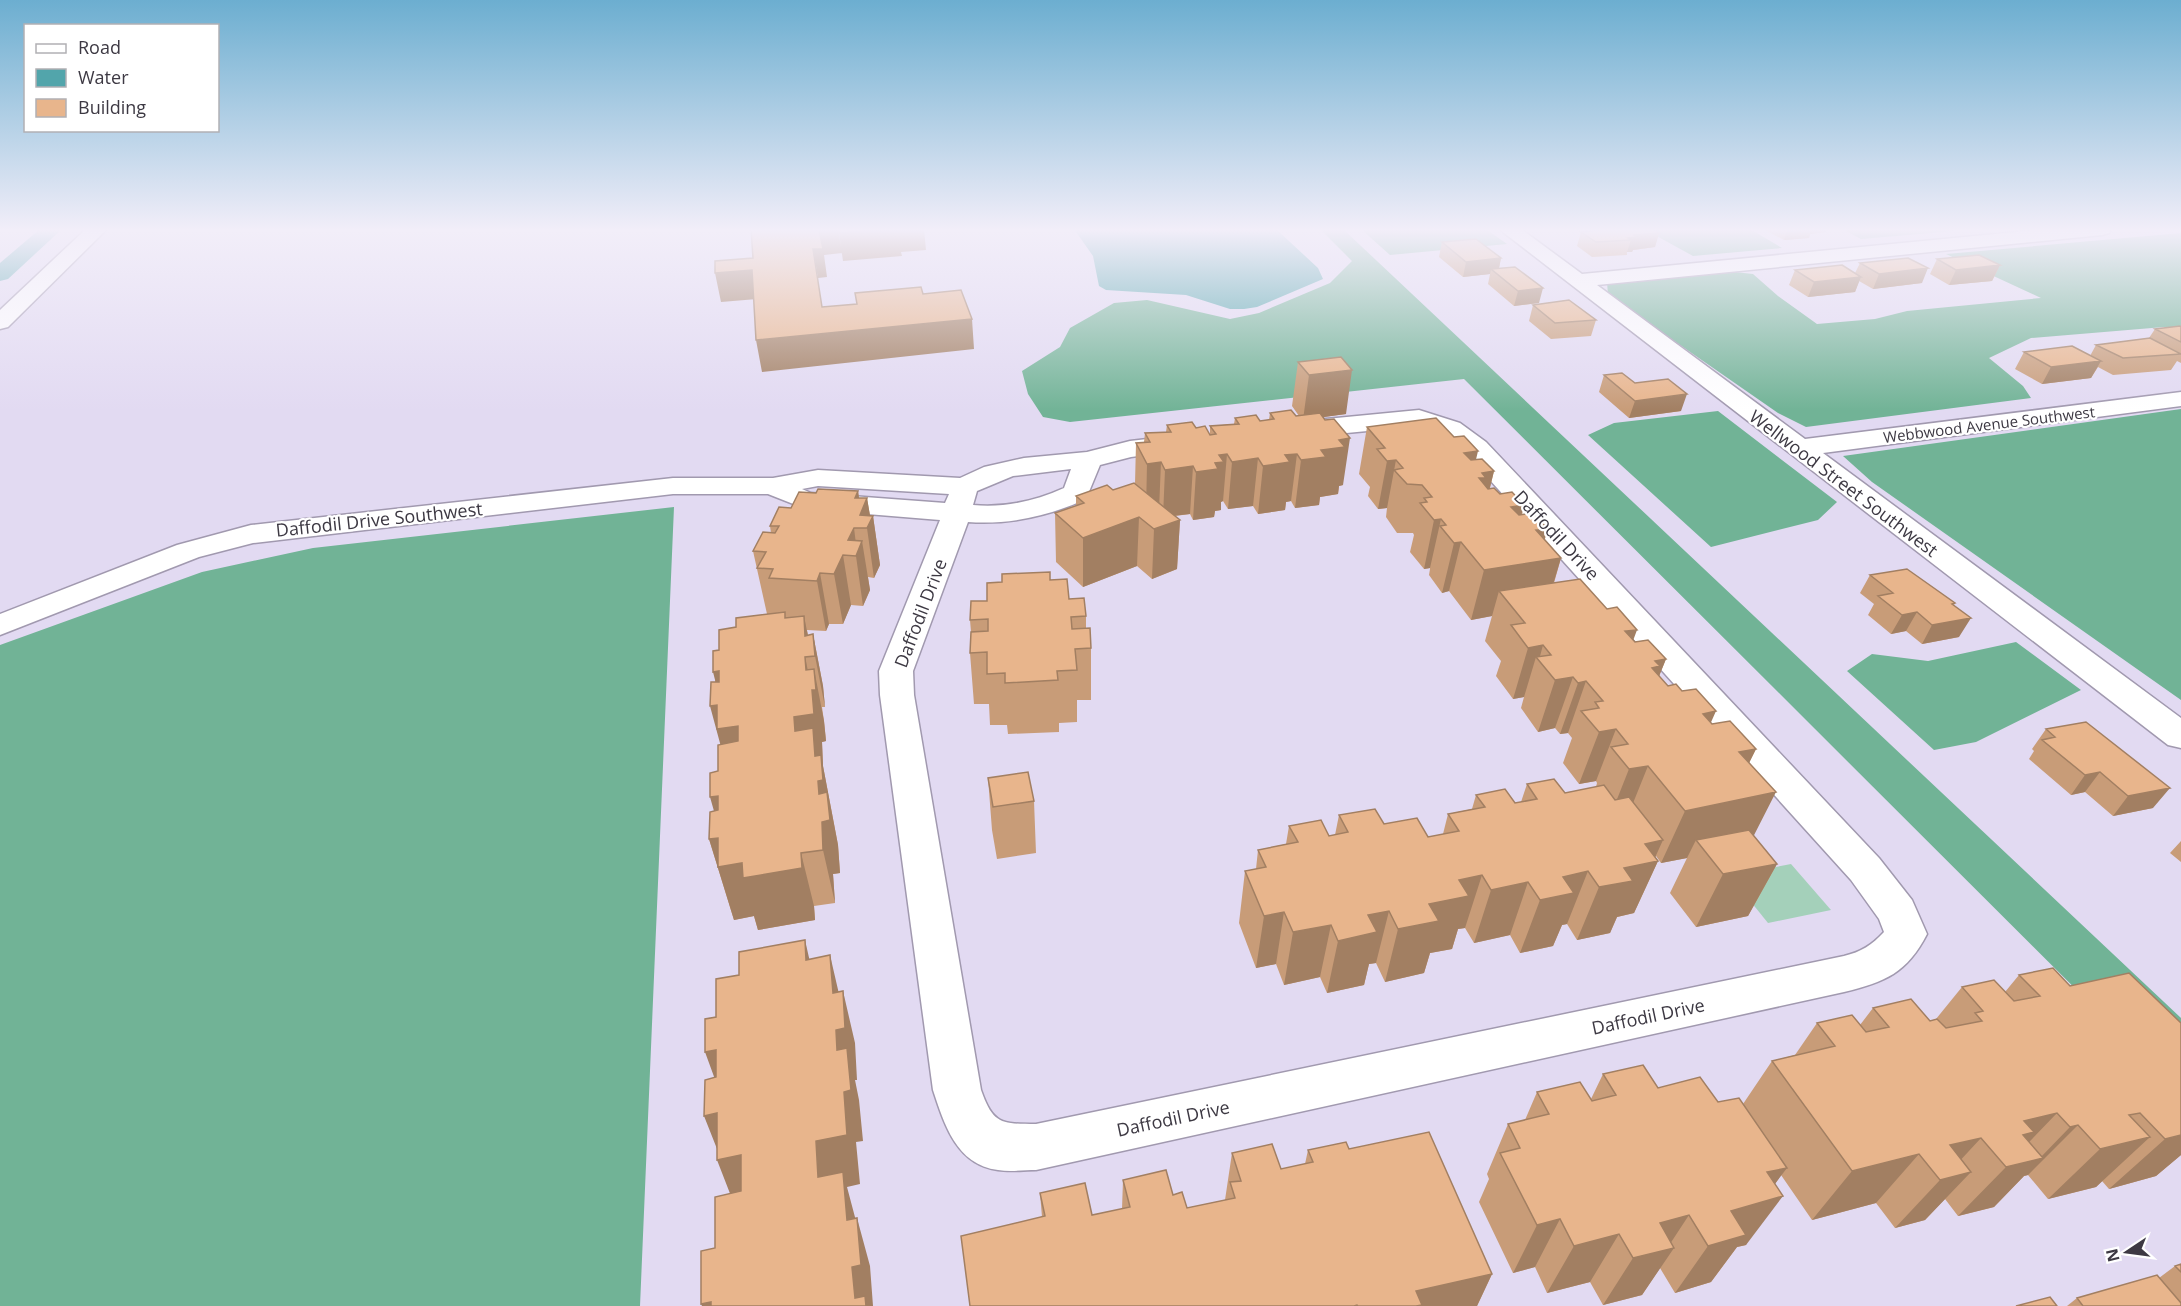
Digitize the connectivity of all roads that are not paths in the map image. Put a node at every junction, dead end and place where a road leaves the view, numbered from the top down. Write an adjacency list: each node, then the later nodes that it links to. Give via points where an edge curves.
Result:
1 (33, 290): 3 (street)
2 (1590, 290): 7 (street, Wellwood Street Southwest)
3 (0, 322)
4 (2181, 399): 7 (street, Webbwood Avenue Southwest)
5 (1261, 434): 9 (street, Daffodil Drive, via 1419,418 1440,421 1458,431 1865,869 1897,912 1906,934 1896,951 1873,968 1036,1147 996,1147 970,1127 957,1090 897,696 896,670)
6 (1213, 439): 8 (street, via 1130,449)
7 (1798, 448): 11 (street, Wellwood Street Southwest)
8 (1088, 460): 9 (street, via 997,470); 9 (street, via 1076,493 1054,503 987,515)
9 (961, 501): 10 (street, Daffodil Drive Southwest, via 806,501 773,486 713,484 251,534 188,551)
10 (0, 625)
11 (2181, 736)

